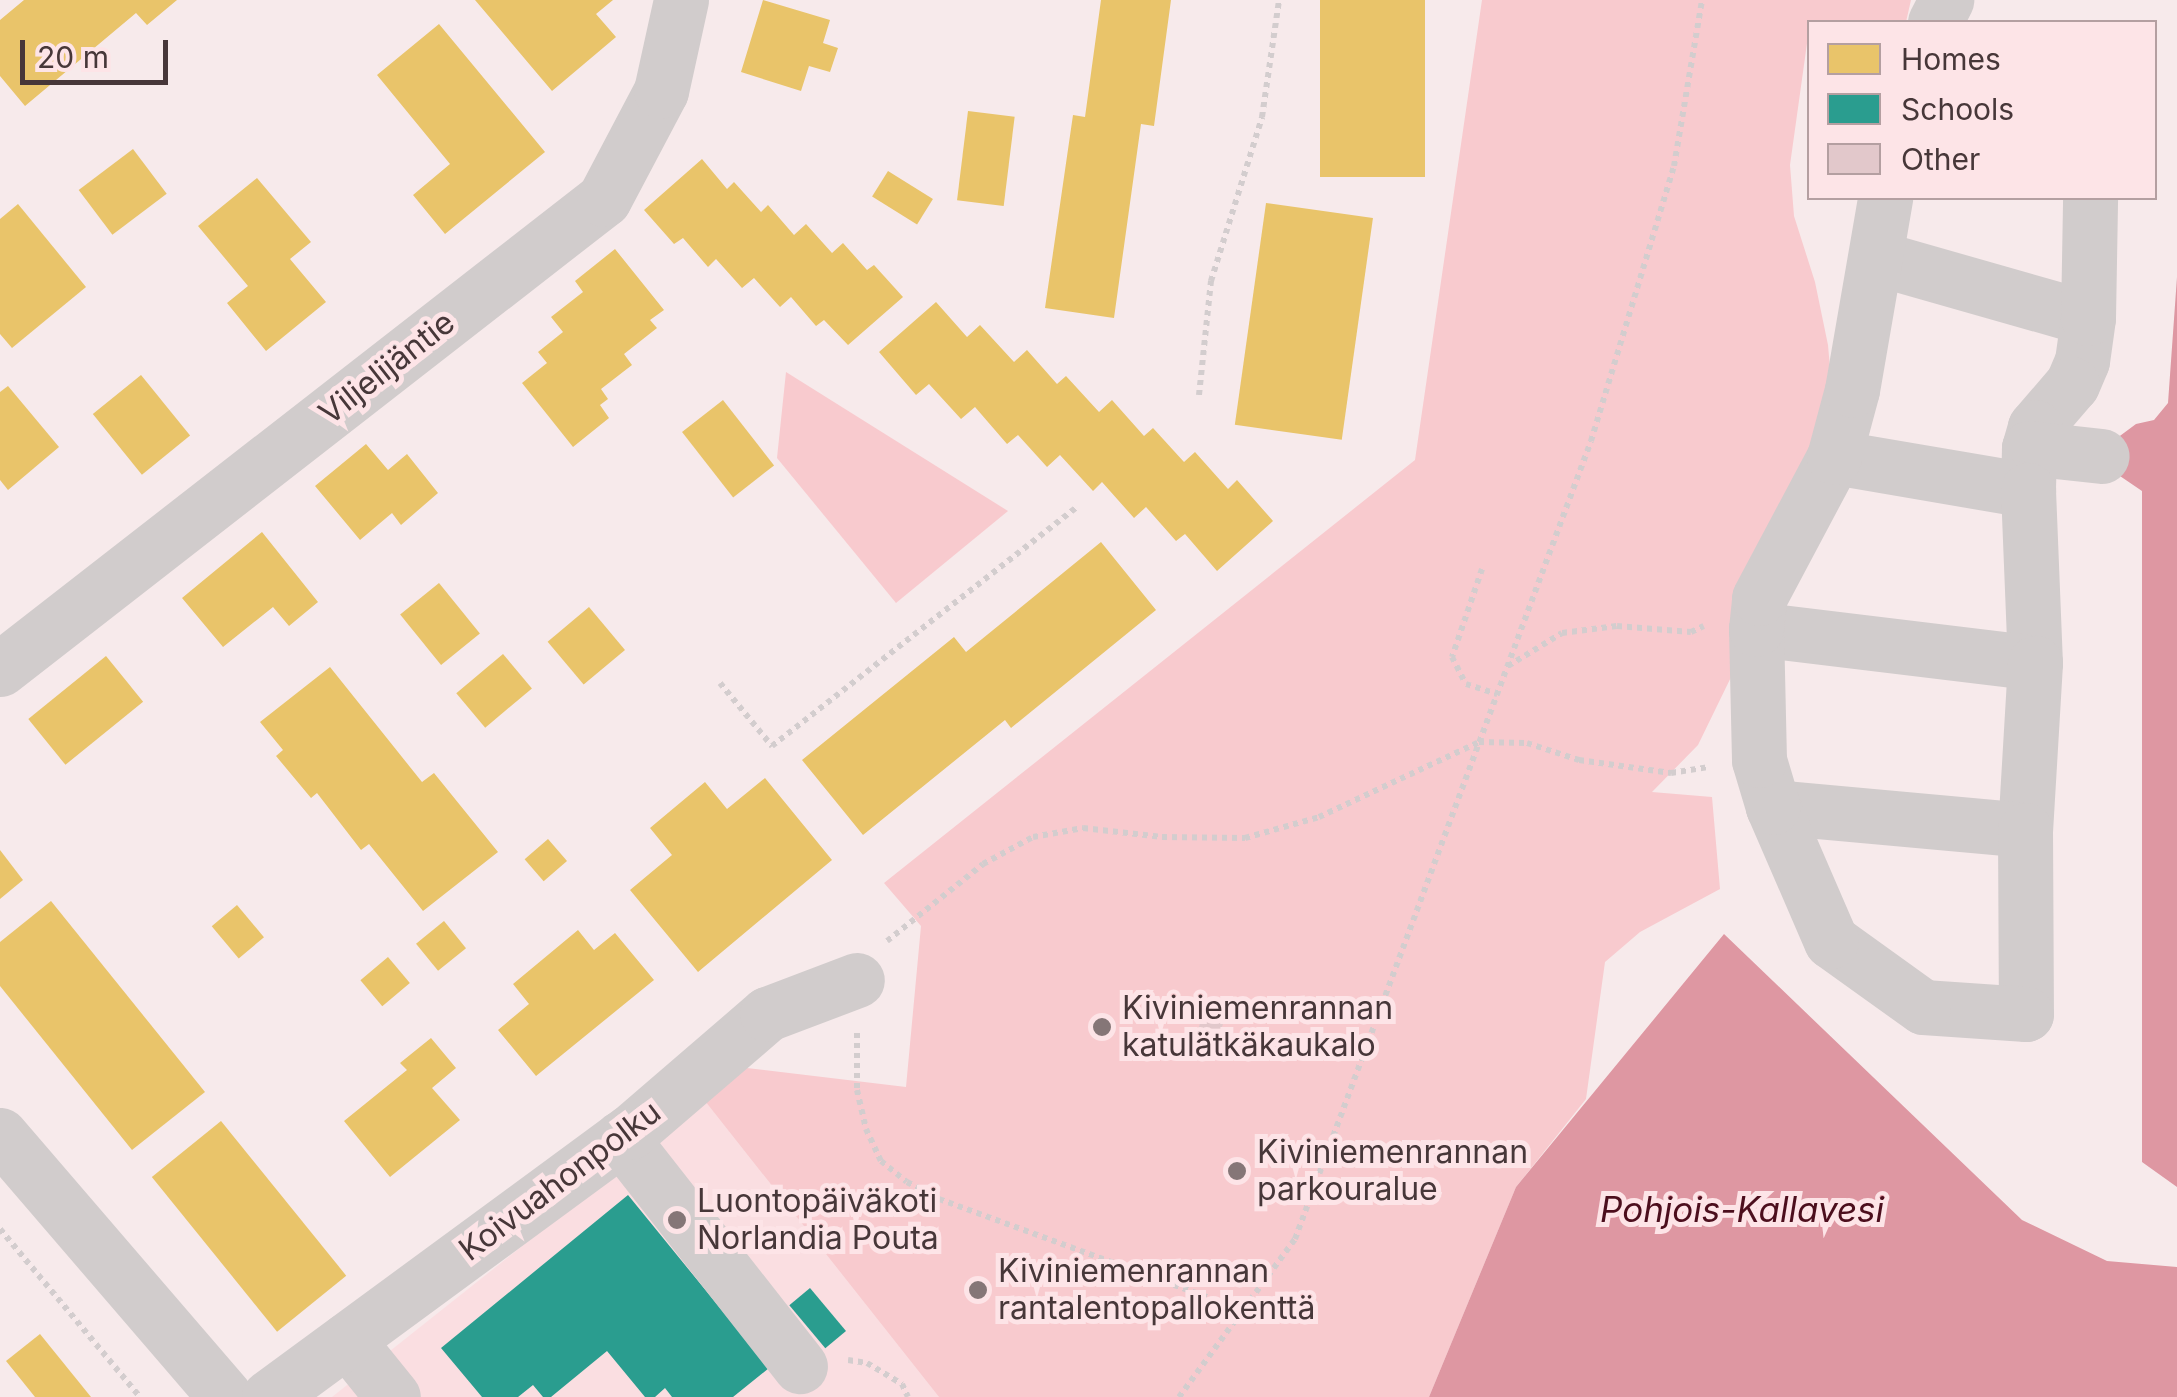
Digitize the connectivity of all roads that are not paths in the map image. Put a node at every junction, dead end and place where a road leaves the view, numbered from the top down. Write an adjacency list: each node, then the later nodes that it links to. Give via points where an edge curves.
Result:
1 (681, 0): 11 (street, Viljelijäntie, via 661,91 604,200)
2 (1885, 200): 4 (street)
3 (2090, 200): 5 (street)
4 (1876, 258): 5 (street); 7 (street)
5 (2088, 318): 8 (street, via 2082,361 2072,384 2035,427)
6 (2102, 456): 8 (street)
7 (1834, 457): 8 (street); 9 (street)
8 (2029, 469): 10 (street)
9 (1758, 614): 10 (street); 12 (street)
10 (2035, 663): 13 (street)
11 (0, 668)
12 (1766, 784): 13 (street); 13 (street, via 1831,941 1923,1007 2026,1014)
13 (2025, 830)
14 (857, 980): 16 (street, Koivuahonpolku, via 767,1014)
15 (0, 1135): 19 (street)
16 (621, 1138): 17 (street, Koivuahonpolku); 18 (street)
17 (347, 1340): 20 (street, Koivuahonpolku); 21 (street)
18 (800, 1366)
19 (225, 1397)
20 (270, 1397)
21 (394, 1397)

